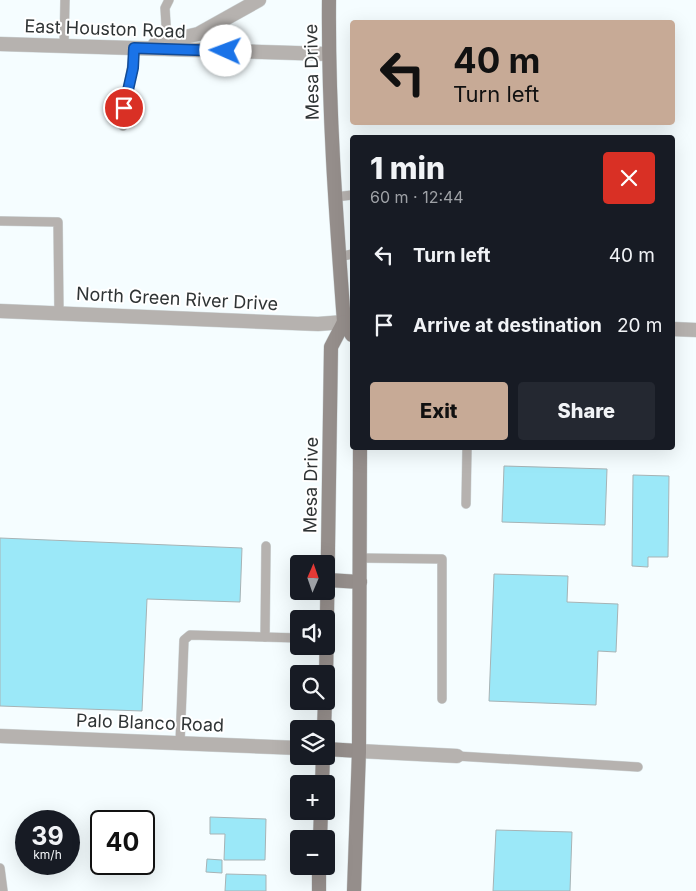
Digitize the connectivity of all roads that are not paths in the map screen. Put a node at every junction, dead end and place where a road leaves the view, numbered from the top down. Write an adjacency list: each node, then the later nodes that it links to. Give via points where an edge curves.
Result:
1 (65, 0): 7 (lane)
2 (169, 0): 5 (lane, via 165,8)
3 (260, 0): 5 (street, via 198,34)
4 (329, 0): 9 (main road, Mesa Drive)
5 (167, 41): 8 (street)
6 (0, 44): 7 (street, East Houston Road)
7 (64, 46): 8 (street, East Houston Road)
8 (134, 48): 9 (street, East Houston Road); 10 (lane)
9 (328, 54): 12 (main road, Mesa Drive)
10 (123, 126)
11 (350, 195): 12 (lane)
12 (335, 197): 14 (main road, Mesa Drive)
13 (0, 221): 16 (lane, via 58,222)
14 (346, 256): 17 (main road, Mesa Drive)
15 (0, 311): 16 (street, North Green River Drive)
16 (59, 313): 17 (street, North Green River Drive, via 318,324)
17 (348, 322): 24 (main road, Mesa Drive, via 331,347)
18 (675, 329): 19 (street)
19 (696, 330)
20 (360, 450): 25 (main road)
21 (467, 450): 22 (lane)
22 (466, 504)
23 (266, 546): 28 (lane)
24 (328, 555)
25 (360, 558): 27 (main road); 30 (lane, via 442,559)
26 (335, 580): 27 (main road)
27 (360, 582): 35 (main road)
28 (265, 637): 29 (lane); 32 (lane, via 186,636)
29 (290, 638)
30 (442, 699)
31 (0, 736): 32 (street, Palo Blanco Road)
32 (180, 743): 33 (street, Palo Blanco Road)
33 (290, 748)
34 (335, 750): 35 (main road)
35 (359, 751): 36 (street); 42 (main road)
36 (457, 756): 37 (lane)
37 (638, 767)
38 (0, 868): 40 (lane)
39 (319, 875): 41 (main road)
40 (3, 891)
41 (319, 891)
42 (354, 891)

